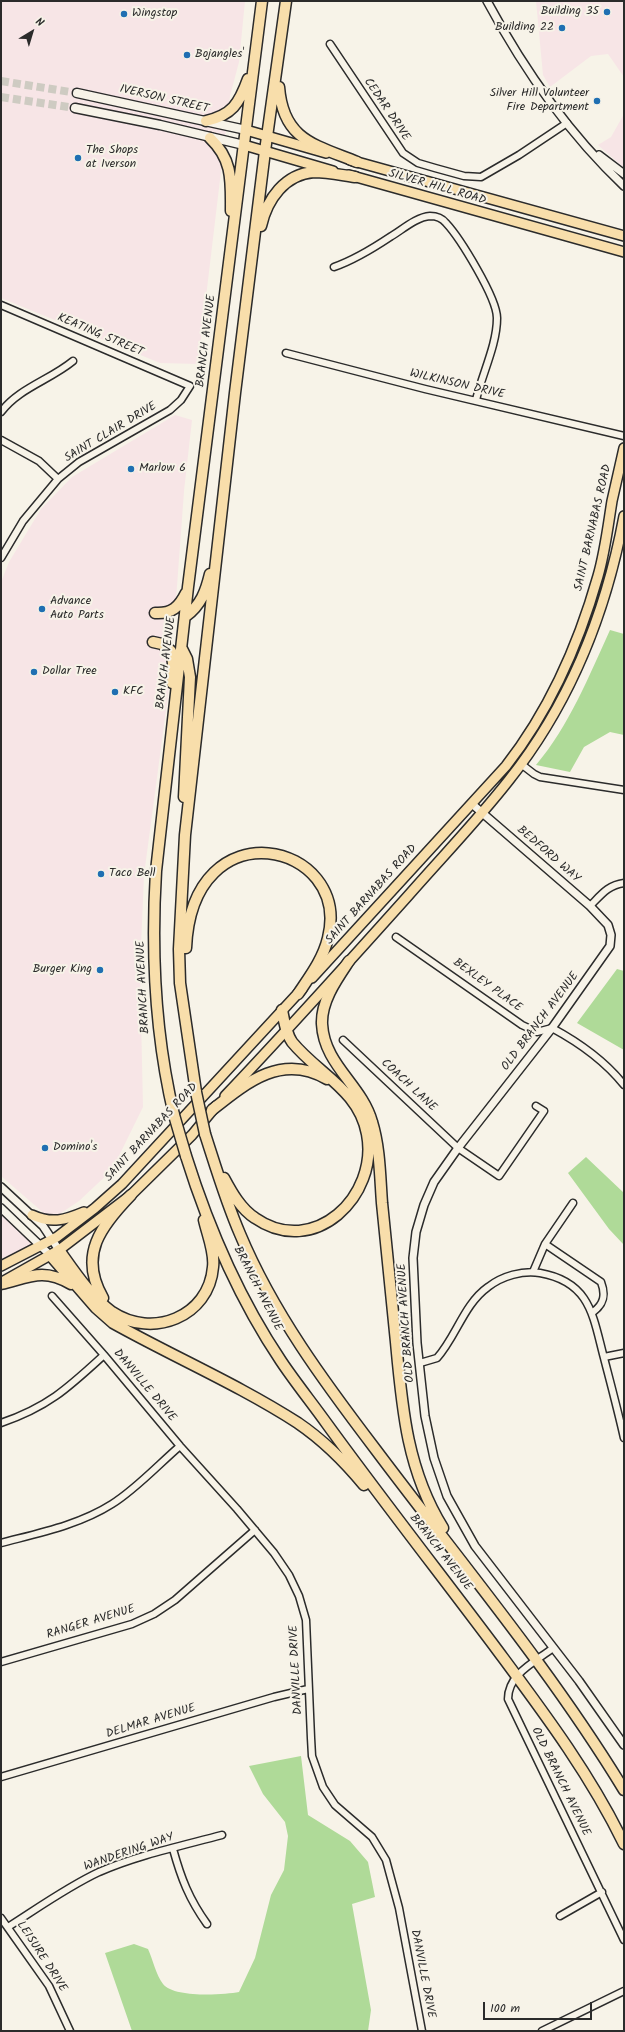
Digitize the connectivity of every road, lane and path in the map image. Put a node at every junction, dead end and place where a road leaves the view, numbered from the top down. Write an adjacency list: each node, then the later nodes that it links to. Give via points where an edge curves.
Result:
1 (262, 1): 5 (highway, BRANCH AVENUE)
2 (286, 1): 6 (highway, BRANCH AVENUE)
3 (487, 1): 10 (street, via 514,49)
4 (330, 44): 10 (street, CEDAR DRIVE, via 403,153 418,163 464,176 481,177)
5 (255, 60): 9 (highway, via 244,92 233,109 217,119); 11 (highway, BRANCH AVENUE)
6 (277, 71): 12 (highway, BRANCH AVENUE); 17 (highway, via 283,113 291,126 301,137 313,144)
7 (77, 93): 9 (main road, IVERSON STREET)
8 (75, 108): 13 (main road, IVERSON STREET)
9 (206, 121): 11 (main road, IVERSON STREET)
10 (567, 123): 14 (street)
11 (246, 130): 12 (main road, SILVER HILL ROAD); 15 (highway, BRANCH AVENUE)
12 (267, 136): 16 (highway, BRANCH AVENUE); 17 (main road, SILVER HILL ROAD)
13 (210, 138): 15 (main road, IVERSON STREET); 23 (highway, via 220,147 228,162)
14 (584, 144): 18 (street); 20 (street)
15 (244, 145): 16 (main road, SILVER HILL ROAD); 23 (highway, BRANCH AVENUE)
16 (265, 151): 19 (main road, SILVER HILL ROAD); 28 (highway, BRANCH AVENUE)
17 (357, 162): 22 (main road, SILVER HILL ROAD)
18 (624, 174)
19 (354, 177): 24 (main road, SILVER HILL ROAD); 28 (highway, via 312,172 296,177 280,187 263,216)
20 (624, 186)
21 (624, 229): 22 (main road)
22 (620, 235)
23 (232, 246): 42 (highway, BRANCH AVENUE)
24 (605, 247): 25 (main road, SILVER HILL ROAD); 26 (main road, via 617,257)
25 (624, 252)
26 (624, 258)
27 (334, 267): 33 (street, via 349,262 426,216 435,216 446,222 471,260 492,297 496,310 496,327)
28 (250, 277): 40 (highway, BRANCH AVENUE)
29 (1, 305): 32 (street, KEATING STREET)
30 (286, 353): 33 (street, WILKINSON DRIVE)
31 (73, 360): 34 (street, via 56,374 15,396)
32 (190, 386): 38 (street, SAINT CLAIR DRIVE, via 181,400 170,410 79,462)
33 (476, 400): 35 (street, WILKINSON DRIVE)
34 (1, 412)
35 (624, 436)
36 (1, 440): 38 (street, via 41,462)
37 (624, 448): 50 (main road, SAINT BARNABAS ROAD, via 598,575 568,660 526,740)
38 (58, 479): 41 (street, SAINT CLAIR DRIVE, via 23,521)
39 (624, 516): 48 (main road, via 609,587 576,672 555,714)
40 (220, 530): 44 (highway, via 205,592 199,604); 52 (highway, BRANCH AVENUE)
41 (1, 558)
42 (188, 587): 43 (highway, via 175,610); 44 (highway, BRANCH AVENUE)
43 (155, 612)
44 (186, 616): 46 (highway, BRANCH AVENUE)
45 (153, 642): 47 (highway, via 162,644 171,651 173,663)
46 (182, 649): 47 (highway, BRANCH AVENUE); 52 (highway, via 187,659 190,677 184,778)
47 (170, 745): 70 (highway, BRANCH AVENUE, bridge, via 156,871 155,981 164,1073)
48 (521, 764): 49 (street, via 540,777); 51 (main road)
49 (624, 790)
50 (472, 804): 51 (street, BEDFORD WAY); 58 (main road, SAINT BARNABAS ROAD)
51 (482, 813): 54 (street, BEDFORD WAY); 57 (main road)
52 (185, 835): 60 (highway, BRANCH AVENUE, via 179,949 180,983)
53 (624, 883): 54 (street, via 615,884 607,889)
54 (590, 906): 55 (street, BEDFORD WAY)
55 (608, 925): 61 (street, OLD BRANCH AVENUE, via 611,935 610,946)
56 (396, 937): 61 (street, BEXLEY PLACE, via 527,1028 537,1032)
57 (349, 961): 62 (main road); 99 (highway, via 330,992 322,1023 324,1036 332,1058 364,1102 376,1136 401,1396 409,1448 434,1514)
58 (298, 994): 59 (main road, SAINT BARNABAS ROAD); 60 (highway, via 323,956 329,937 330,911 325,894 310,873 288,858 262,852 251,853 220,867 205,885 194,905 187,935 188,998)
59 (282, 1010): 62 (highway); 75 (main road, SAINT BARNABAS ROAD, via 122,1184)
60 (185, 1014): 69 (highway, BRANCH AVENUE, bridge, via 196,1092)
61 (552, 1028): 64 (street, via 597,1058); 68 (street, OLD BRANCH AVENUE)
62 (286, 1030): 65 (highway, via 292,1041); 67 (main road)
63 (343, 1040): 68 (street, COACH LANE)
64 (624, 1085)
65 (344, 1090): 67 (highway, via 318,1074 301,1070 281,1070 253,1079); 69 (highway, via 353,1100 367,1133 367,1167 355,1196 340,1214 326,1224 291,1231 270,1226 256,1218 243,1208 234,1196)
66 (536, 1106): 68 (street, COACH LANE, via 544,1111 499,1176)
67 (212, 1110): 72 (main road, via 192,1135)
68 (458, 1148): 92 (street, OLD BRANCH AVENUE, via 434,1182 416,1232 413,1258)
69 (212, 1155): 99 (highway, BRANCH AVENUE, via 240,1235 290,1327 351,1418)
70 (193, 1177): 87 (highway, via 214,1267 203,1295 193,1308 179,1318 162,1324 145,1325 131,1322); 98 (highway, BRANCH AVENUE, via 226,1259 263,1331 281,1360)
71 (1, 1187): 76 (street)
72 (131, 1195): 80 (main road); 87 (highway, via 103,1228 93,1249 93,1273 102,1297)
73 (573, 1203): 78 (street)
74 (1, 1208): 79 (street)
75 (95, 1208): 76 (main road, via 64,1220 41,1219); 77 (main road, SAINT BARNABAS ROAD)
76 (32, 1215): 77 (street)
77 (52, 1239): 79 (main road, SAINT BARNABAS ROAD); 80 (street)
78 (545, 1244): 83 (street); 88 (street, via 601,1282 604,1297 601,1305)
79 (41, 1245): 81 (street); 82 (main road, SAINT BARNABAS ROAD)
80 (59, 1250): 81 (main road); 87 (highway, via 87,1286)
81 (50, 1255): 84 (main road); 85 (highway)
82 (1, 1266)
83 (533, 1272): 88 (street, via 547,1274 569,1284); 92 (street, via 517,1274 489,1286 467,1312 437,1358)
84 (1, 1284): 85 (highway, via 45,1273 59,1277)
85 (78, 1288): 98 (highway, via 113,1323 256,1399 321,1441 349,1467)
86 (52, 1296): 90 (street, DANVILLE DRIVE)
87 (112, 1312)
88 (593, 1312): 91 (street)
89 (624, 1353): 91 (street)
90 (104, 1355): 93 (street, via 61,1394 43,1406); 95 (street, DANVILLE DRIVE)
91 (604, 1357): 94 (street)
92 (420, 1363): 100 (street, OLD BRANCH AVENUE, via 425,1416 434,1458 447,1496 475,1546)
93 (1, 1423)
94 (624, 1438)
95 (180, 1446): 96 (street, DANVILLE DRIVE); 97 (street, via 119,1499 99,1512 41,1533)
96 (255, 1530): 102 (street, RANGER AVENUE, via 175,1600 154,1614 128,1625); 104 (street, DANVILLE DRIVE, via 288,1575 299,1596 306,1620)
97 (1, 1543)
98 (417, 1545): 103 (highway, BRANCH AVENUE)
99 (468, 1569): 101 (highway, BRANCH AVENUE)
100 (554, 1648): 101 (street); 105 (street, OLD BRANCH AVENUE)
101 (536, 1661): 103 (street); 107 (highway, BRANCH AVENUE, via 581,1721)
102 (1, 1662)
103 (516, 1676): 109 (highway, BRANCH AVENUE, via 592,1782); 111 (street, OLD BRANCH AVENUE, via 510,1684 508,1699)
104 (308, 1689): 106 (street, DELMAR AVENUE); 119 (street, DANVILLE DRIVE, via 312,1756 323,1787 335,1805 372,1837 386,1860)
105 (624, 1745)
106 (1, 1777)
107 (624, 1790)
108 (222, 1835): 110 (street, WANDERING WAY)
109 (624, 1844)
110 (173, 1849): 114 (street, via 189,1897); 115 (street, WANDERING WAY, via 78,1882)
111 (602, 1892): 112 (street); 116 (street, OLD BRANCH AVENUE)
112 (560, 1916)
113 (1, 1918): 115 (street, LEISURE DRIVE)
114 (207, 1924)
115 (8, 1927): 118 (street, LEISURE DRIVE, via 49,1986)
116 (624, 1940)
117 (624, 1991): 120 (street)
118 (70, 2031)
119 (422, 2031)
120 (542, 2031)

